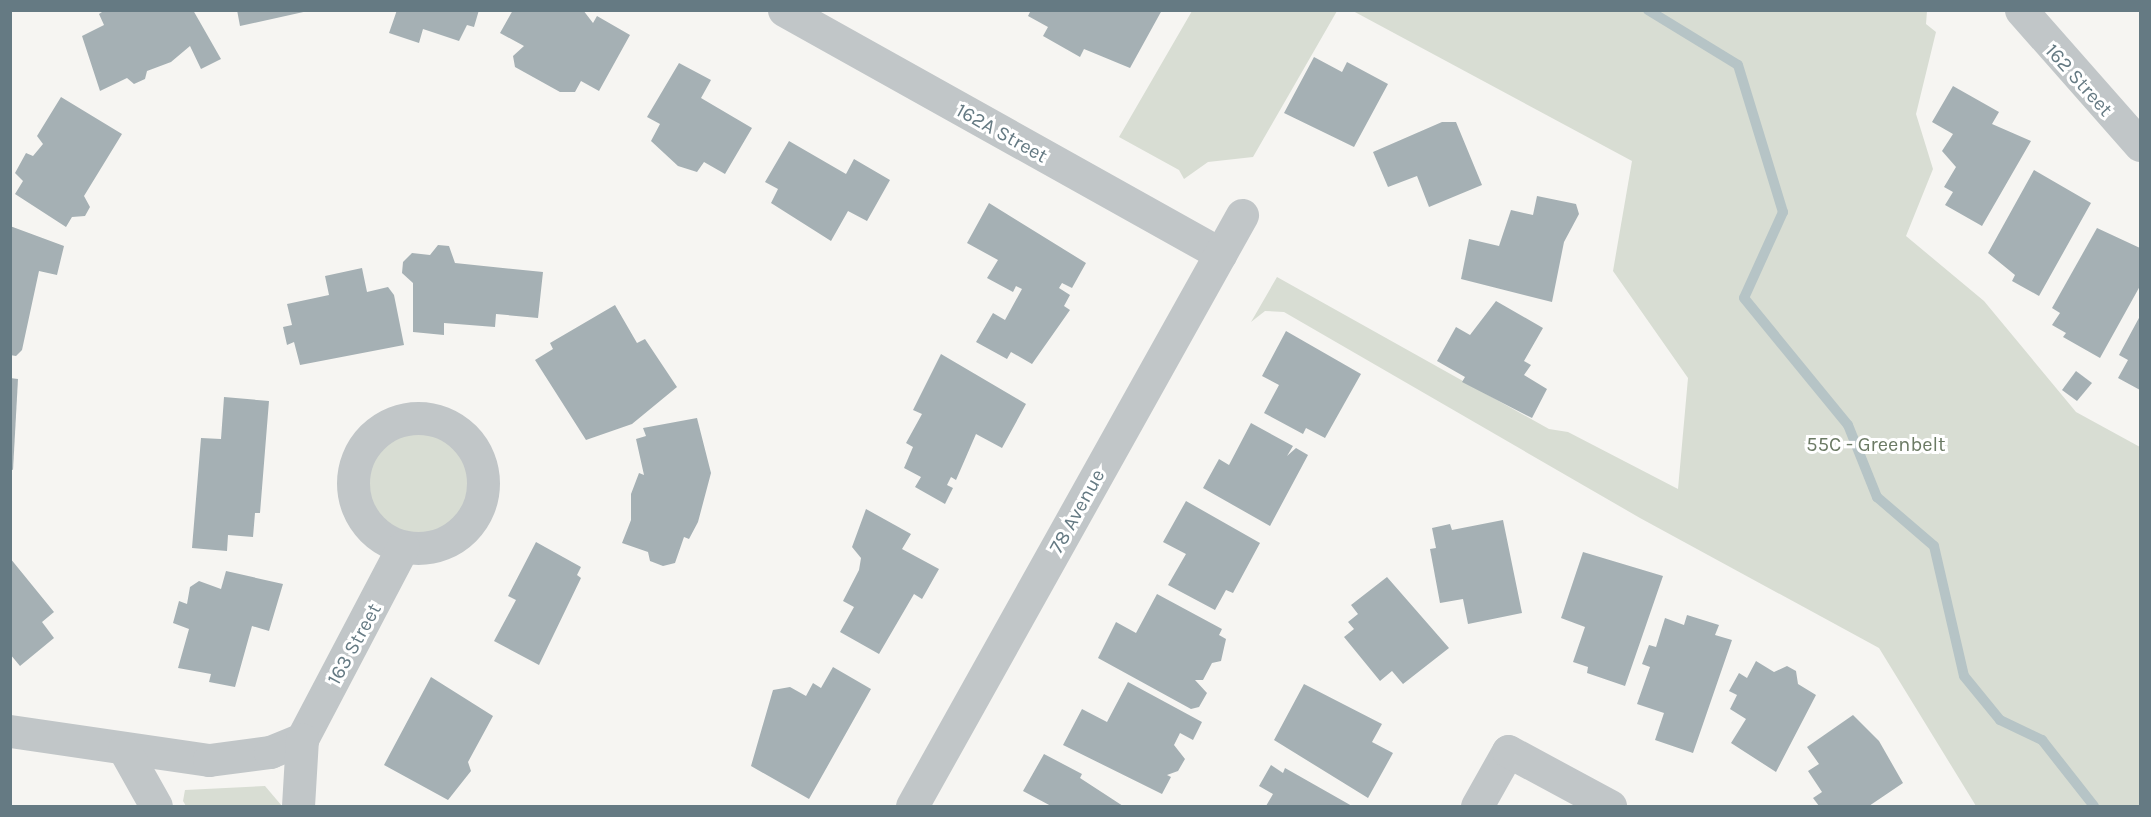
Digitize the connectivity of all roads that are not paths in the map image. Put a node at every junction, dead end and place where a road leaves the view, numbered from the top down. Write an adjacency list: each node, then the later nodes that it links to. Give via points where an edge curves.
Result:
1 (784, 10): 5 (street, 162A Street)
2 (2021, 10): 3 (street, 162 Street)
3 (2140, 146)
4 (1242, 214): 5 (street, 78 Avenue)
5 (1220, 255): 12 (street, 78 Avenue)
6 (403, 547): 8 (street, 163 Street)
7 (10, 730): 9 (street)
8 (302, 739): 9 (street, via 235,759); 11 (street, 163 Street)
9 (124, 749): 10 (street)
10 (156, 807)
11 (298, 807)
12 (912, 807)
13 (1477, 807): 14 (street, via 1508,751)
14 (1610, 807)

